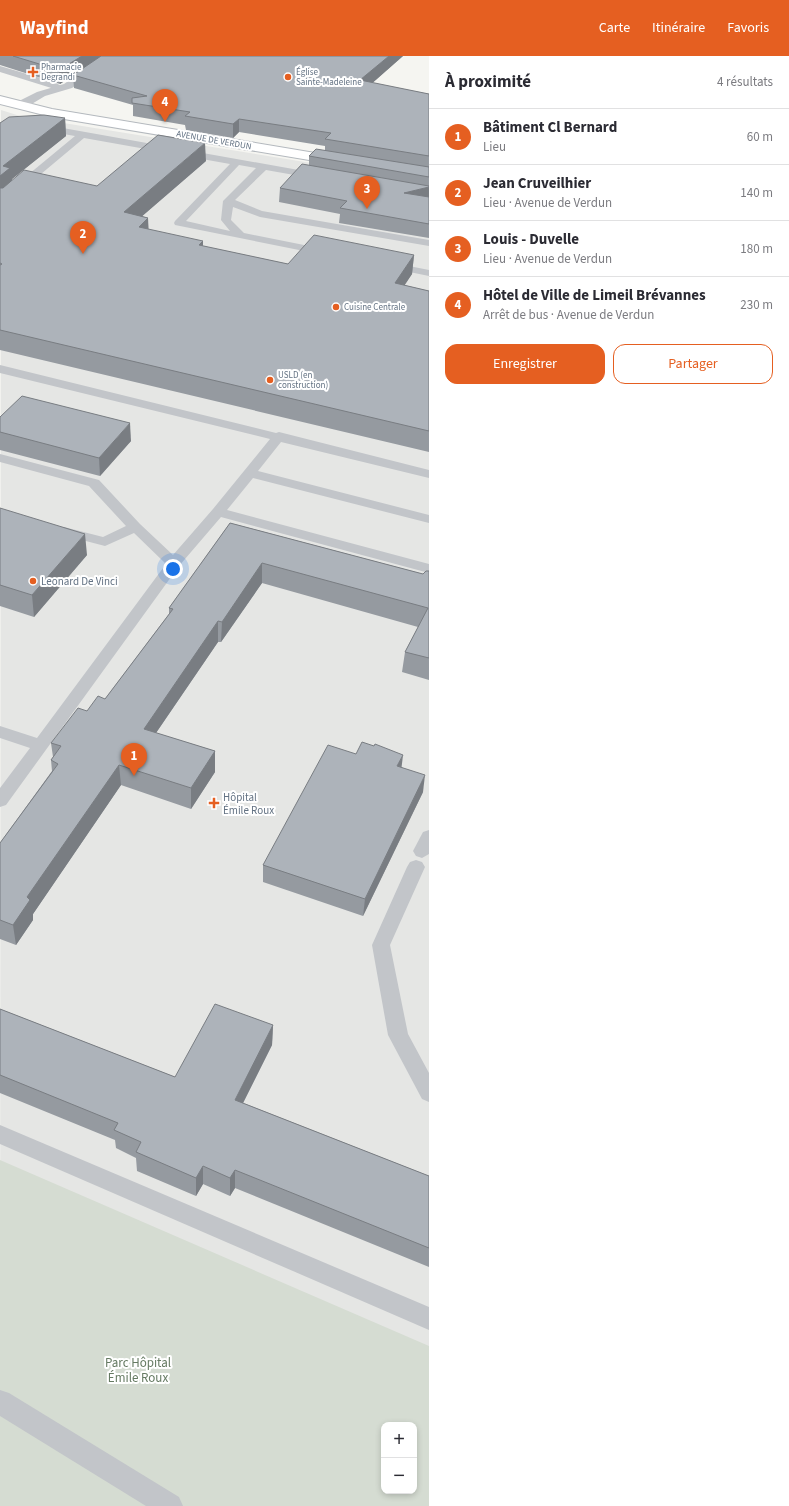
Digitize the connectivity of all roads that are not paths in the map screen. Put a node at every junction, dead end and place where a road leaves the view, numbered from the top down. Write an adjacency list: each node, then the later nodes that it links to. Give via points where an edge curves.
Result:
1 (112, 56): 3 (street, via 68,86)
2 (0, 69): 3 (lane)
3 (61, 88): 5 (street, via 41,94)
4 (0, 100): 5 (street, AVENUE DE VERDUN)
5 (21, 105): 9 (street, AVENUE DE VERDUN, via 52,113)
6 (0, 131): 7 (lane, via 46,128)
7 (83, 134): 8 (lane); 13 (lane)
8 (236, 162): 10 (lane); 14 (lane, via 179,223)
9 (350, 163)
10 (264, 166): 11 (lane); 12 (lane)
11 (327, 178)
12 (228, 201): 14 (lane, via 226,220); 15 (lane, via 260,214)
13 (0, 202)
14 (240, 236): 16 (lane)
15 (429, 243)
16 (338, 255)
17 (376, 263): 18 (lane)
18 (429, 274)
19 (0, 369): 20 (lane)
20 (279, 436): 22 (lane); 23 (lane)
21 (0, 458): 26 (lane, via 94,484)
22 (250, 473): 24 (lane); 25 (lane)
23 (429, 474)
24 (218, 512): 28 (lane); 29 (lane)
25 (429, 519)
26 (135, 527): 27 (lane, via 105,542); 28 (lane)
27 (52, 528)
28 (174, 563): 31 (lane)
29 (429, 569)
30 (0, 732): 31 (lane)
31 (41, 745): 32 (lane)
32 (0, 801)
33 (422, 852): 34 (lane, via 381,945 398,1035)
34 (429, 1094)
35 (0, 1134): 36 (lane)
36 (429, 1319)
37 (0, 1402): 38 (lane)
38 (170, 1506)

